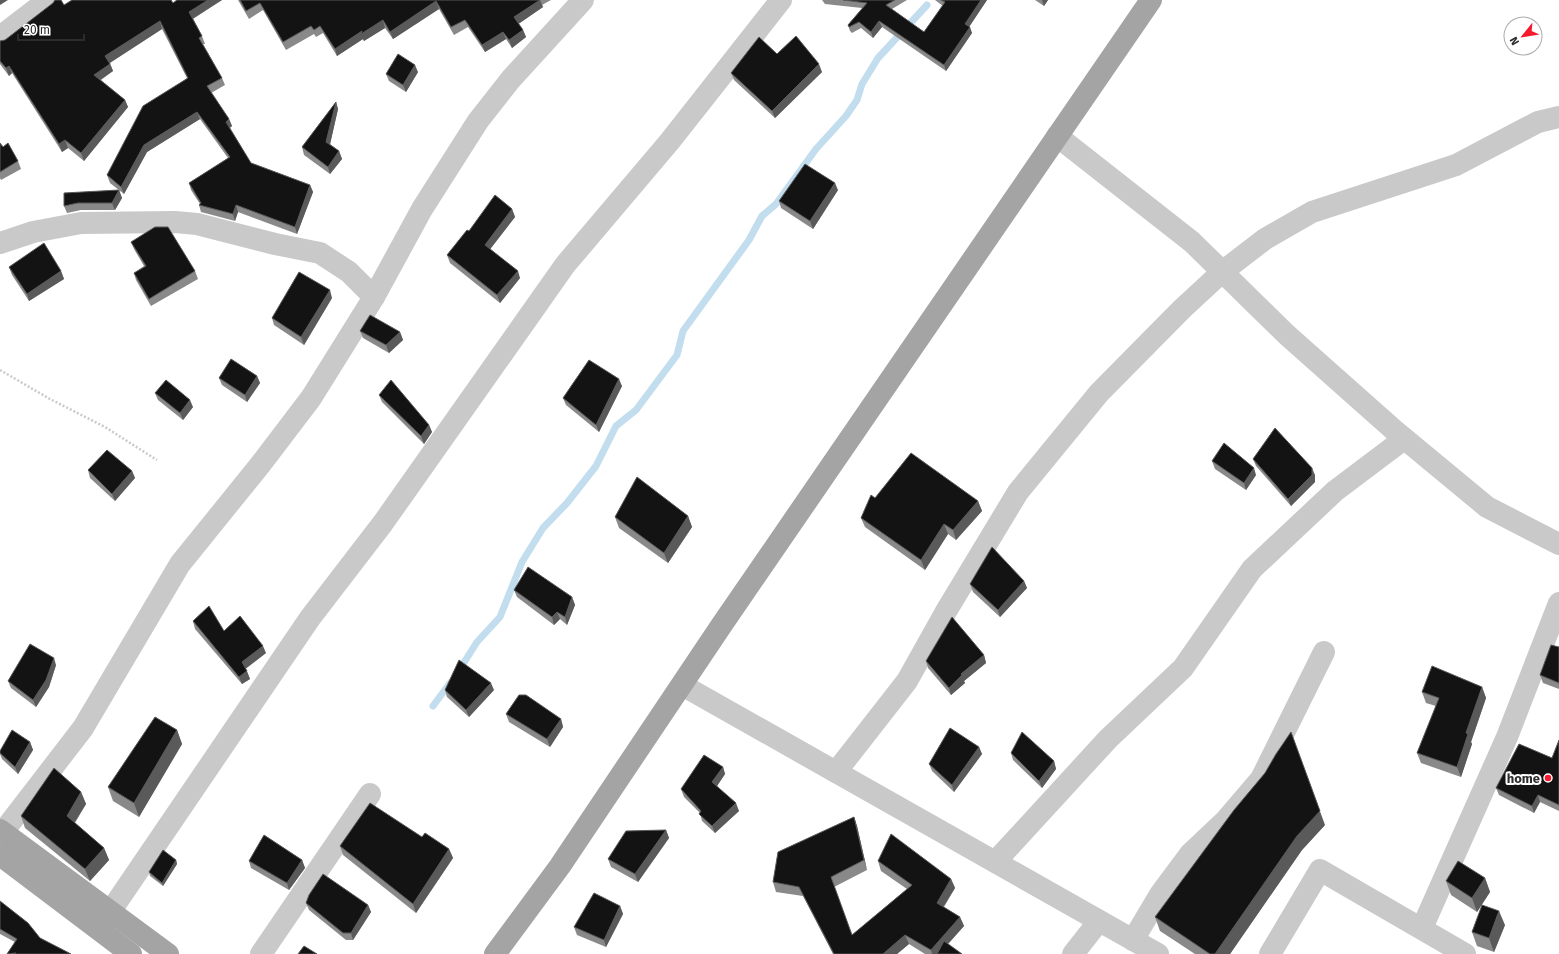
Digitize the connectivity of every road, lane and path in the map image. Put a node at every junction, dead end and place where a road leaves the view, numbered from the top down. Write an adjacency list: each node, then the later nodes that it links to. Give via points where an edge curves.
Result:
1 (48, 0): 5 (street)
2 (583, 0): 10 (street, via 511,79 478,121 422,210)
3 (781, 0): 23 (street, via 670,141 565,265 383,523 310,618)
4 (1151, 0): 7 (main road)
5 (0, 38)
6 (1559, 117): 9 (street, via 1538,122 1456,165 1312,212 1265,239)
7 (1057, 136): 9 (street, via 1192,242); 17 (main road)
8 (0, 243): 10 (street, via 33,232 81,223 197,224 320,253 349,272)
9 (1222, 272): 12 (street, via 1287,335); 18 (street, via 1099,393 1018,492 907,681)
10 (374, 297): 20 (street, via 311,398 180,564 83,728)
11 (0, 370): 13 (path, via 105,427)
12 (1404, 438): 14 (street, via 1486,507); 22 (street, via 1335,491 1252,569 1183,668 1108,739)
13 (157, 460)
14 (1559, 544)
15 (1559, 603): 25 (street, via 1504,744)
16 (1324, 652): 26 (street, via 1261,779 1226,820 1190,854 1161,893)
17 (682, 685): 18 (street); 30 (main road, via 560,866)
18 (836, 772): 22 (street)
19 (370, 794): 29 (street)
20 (1, 831): 23 (main road)
21 (0, 855): 27 (main road)
22 (995, 862): 24 (street)
23 (110, 912): 28 (main road)
24 (1099, 921): 26 (street); 31 (street)
25 (1422, 928): 33 (street, via 1320,870); 34 (street)
26 (1133, 940): 32 (street)
27 (131, 954)
28 (168, 954)
29 (261, 954)
30 (495, 954)
31 (1073, 954)
32 (1158, 954)
33 (1270, 954)
34 (1465, 954)

